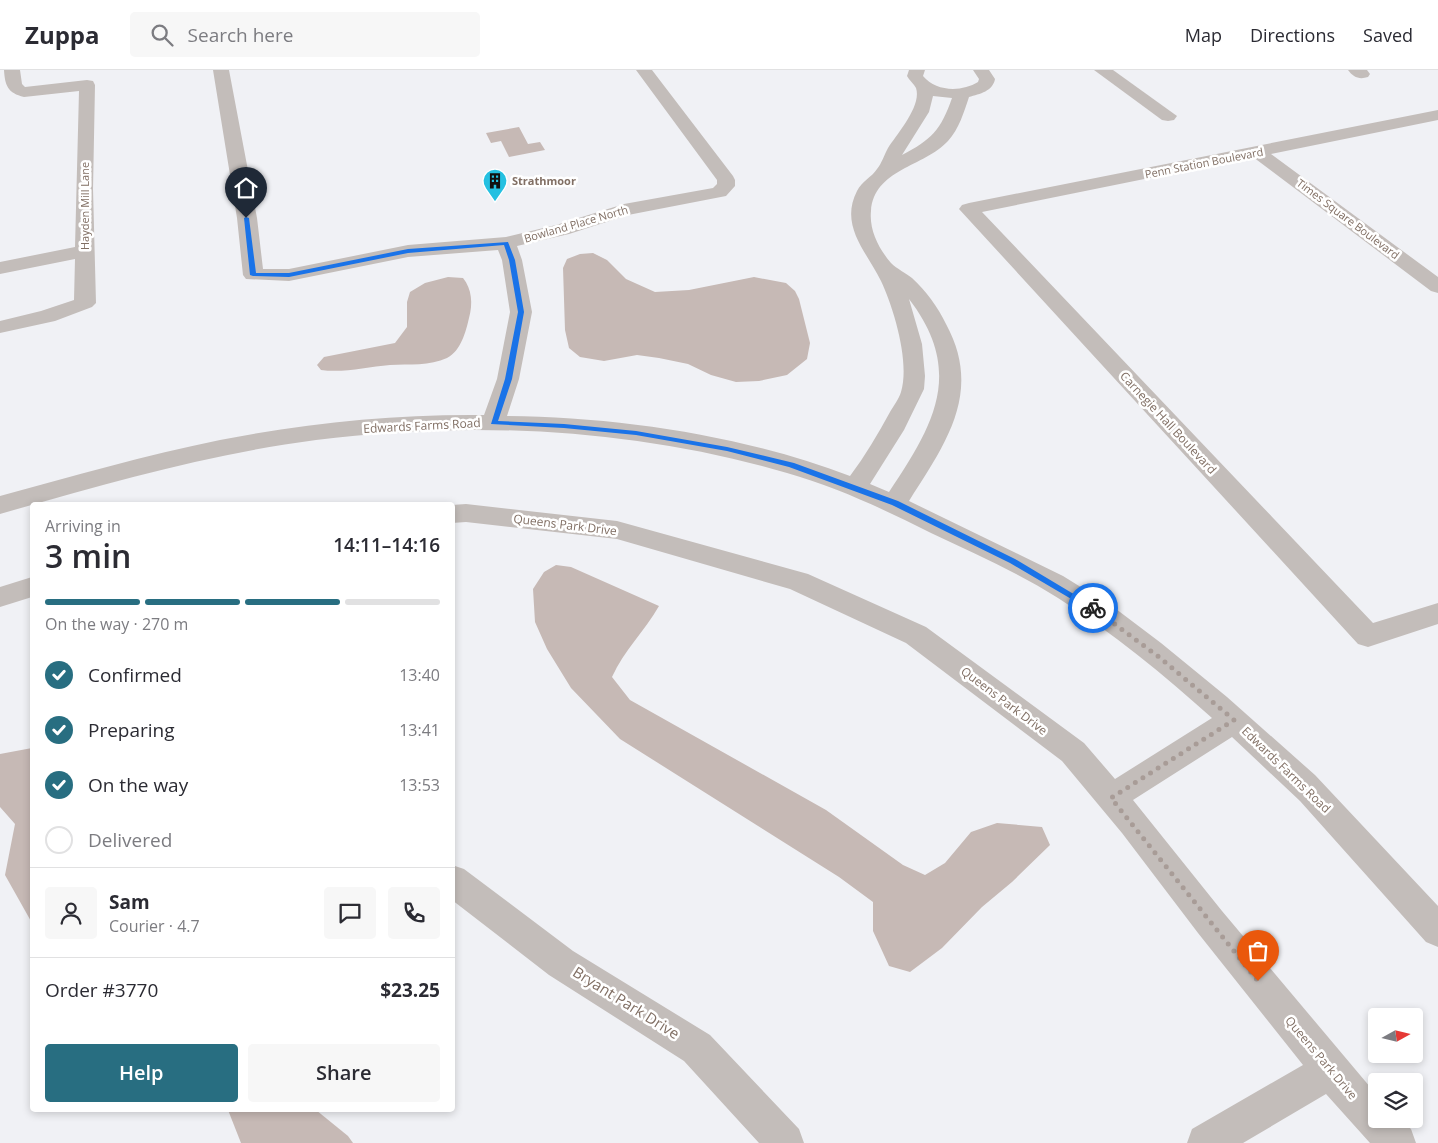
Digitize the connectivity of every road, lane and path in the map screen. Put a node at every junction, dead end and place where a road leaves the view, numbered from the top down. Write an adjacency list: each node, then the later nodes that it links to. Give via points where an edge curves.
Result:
1 (12, 70): 14 (street, Hayden Mill Lane, via 13,85 16,90 24,92 87,86)
2 (221, 70): 13 (street, Bowland Place North, via 253,275 289,275 408,251)
3 (644, 70): 13 (street, Bowland Place North, via 726,180 726,186 718,192 624,210 562,230)
4 (981, 70): 7 (street, via 987,79 986,84)
5 (1102, 70): 9 (street)
6 (921, 78): 7 (street, via 942,92); 11 (street, via 925,95 920,117 897,148)
7 (962, 93): 11 (street, via 942,137 921,154)
8 (1438, 115): 10 (street, Penn Station Boulevard)
9 (1168, 116)
10 (1258, 152): 12 (street, Penn Station Boulevard); 17 (street, Times Square Boulevard)
11 (885, 172): 16 (street, via 871,184 862,202 861,226 869,248)
12 (969, 209): 26 (street, Carnegie Hall Boulevard, via 1368,636)
13 (506, 243): 19 (street, via 521,312 508,379)
14 (84, 251): 15 (street); 18 (street, Hayden Mill Lane, via 85,303)
15 (0, 268)
16 (885, 269): 20 (street, via 903,314 914,369 913,391 886,443); 21 (street, via 904,280 917,294 950,351 951,388 944,416 934,443)
17 (1438, 286)
18 (0, 327)
19 (493, 423): 20 (street, Edwards Farms Road, via 636,433 791,465); 22 (street, Edwards Farms Road, via 388,426 253,441)
20 (855, 487): 21 (street, Edwards Farms Road)
21 (895, 503): 27 (street, Edwards Farms Road, via 1082,600 1159,657)
22 (0, 505)
23 (455, 514): 28 (street, Queens Park Drive, via 617,530 798,581 916,635 1073,752)
24 (30, 588): 25 (street)
25 (0, 597)
26 (1438, 613)
27 (1234, 720): 28 (street); 30 (street, Edwards Farms Road, via 1316,796)
28 (1111, 798): 31 (street, Queens Park Drive)
29 (455, 882): 32 (street, Bryant Park Drive, via 561,963 697,1048)
30 (1438, 931)
31 (1330, 1070): 33 (street); 34 (street, Queens Park Drive)
32 (785, 1143)
33 (1206, 1143)
34 (1397, 1143)

